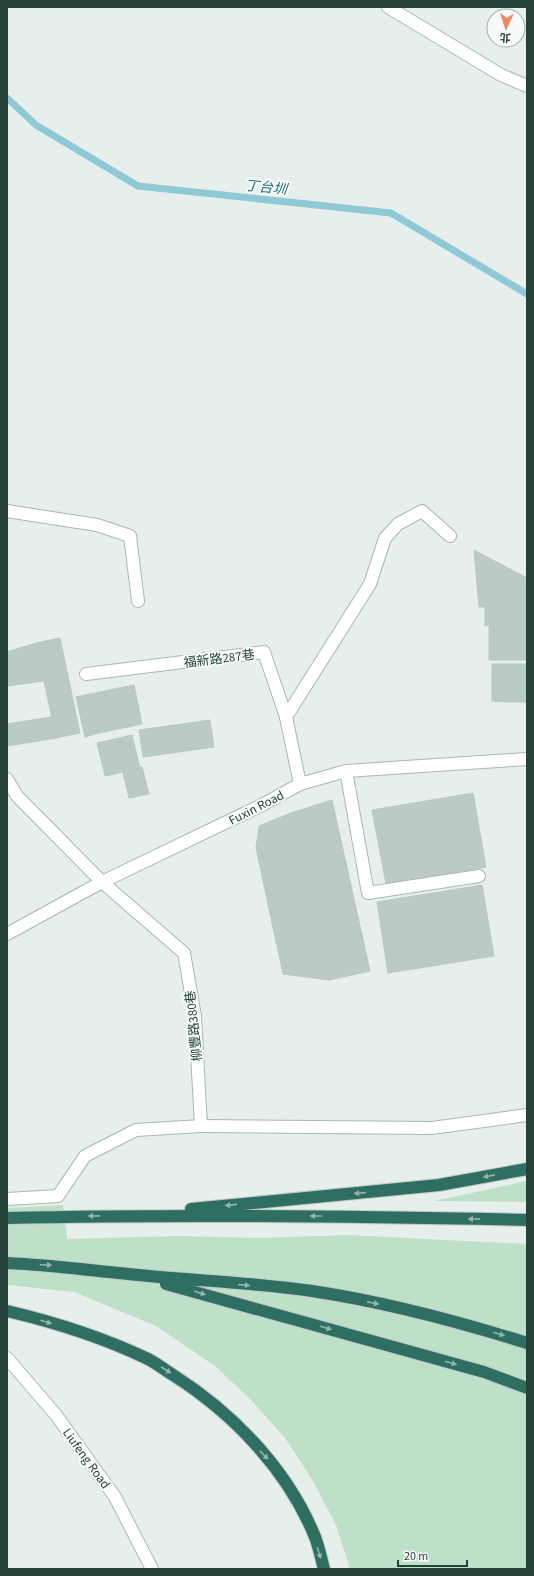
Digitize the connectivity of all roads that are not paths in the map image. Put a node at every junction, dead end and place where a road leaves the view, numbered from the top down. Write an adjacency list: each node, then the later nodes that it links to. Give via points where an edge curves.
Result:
1 (388, 7): 2 (street, via 502,75)
2 (527, 86)
3 (7, 511): 5 (street, via 97,525 130,536)
4 (450, 536): 7 (street, via 422,511 398,524 385,538 370,584)
5 (138, 601)
6 (86, 674): 7 (street, 福新路287巷, via 264,652)
7 (286, 717): 11 (street, 福新路287巷)
8 (527, 759): 9 (street, Fuxin Road)
9 (346, 771): 11 (street, Fuxin Road); 12 (street, via 368,893)
10 (7, 778): 13 (street, 柳豐路380巷, via 17,796)
11 (300, 784): 13 (street, Fuxin Road)
12 (479, 876)
13 (102, 882): 14 (street, Fuxin Road); 16 (street, 柳豐路380巷, via 184,953 195,1016)
14 (7, 934)
15 (527, 1115): 16 (street, via 432,1128)
16 (201, 1126): 18 (street, via 136,1130 85,1156 58,1196)
17 (527, 1168): 19 (highway, one-way to 19, via 439,1185)
18 (7, 1199)
19 (132, 1216): 20 (highway, one-way to 20); 21 (highway, one-way to 19)
20 (7, 1218)
21 (527, 1220)
22 (7, 1263): 23 (highway, one-way to 23)
23 (136, 1275): 25 (highway, one-way to 25, via 312,1291 397,1307 481,1328); 27 (highway, one-way to 27, via 484,1372)
24 (7, 1311): 29 (highway, one-way to 29, via 81,1332 148,1359 188,1384 223,1412 269,1460 296,1501 315,1537)
25 (527, 1343)
26 (7, 1358): 28 (street, Liufeng Road, via 56,1415 115,1497)
27 (527, 1388)
28 (152, 1569)
29 (324, 1569)

